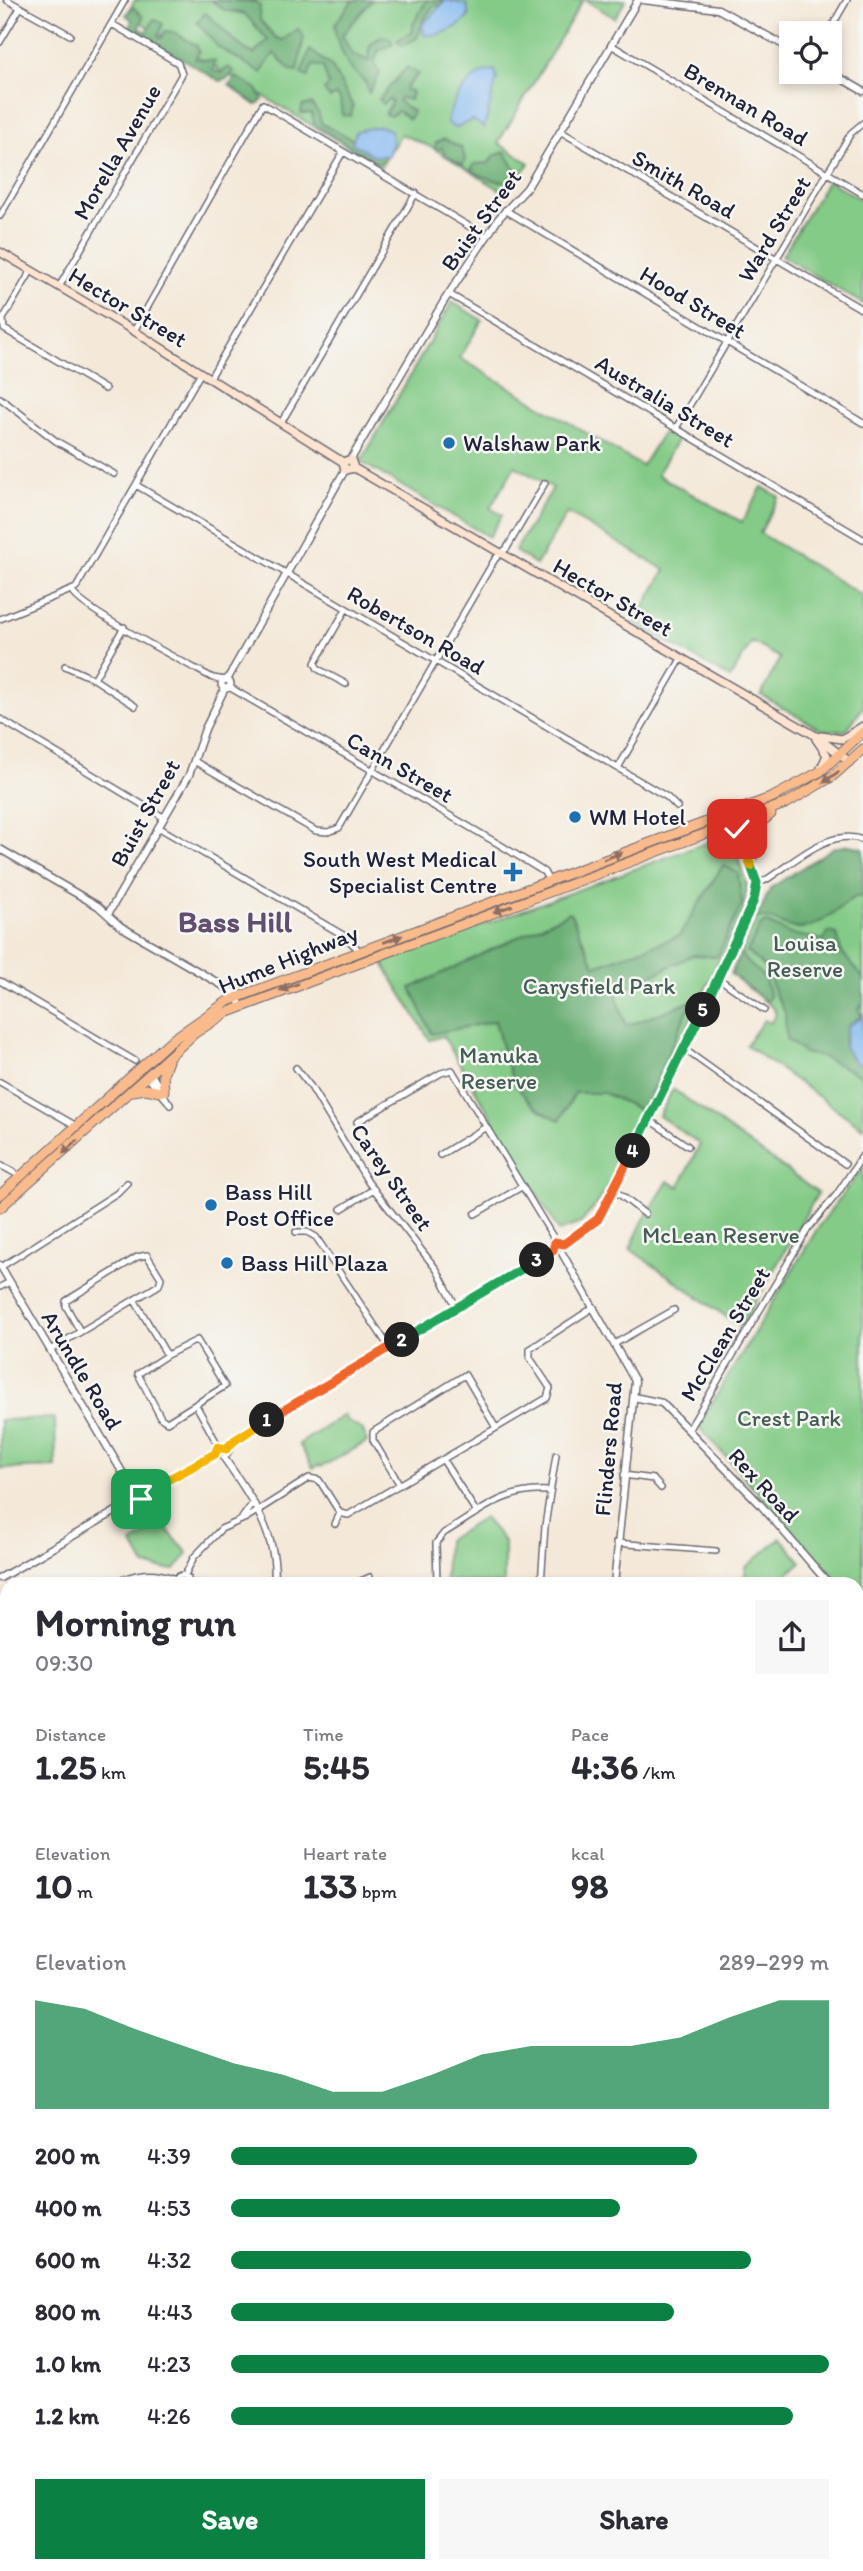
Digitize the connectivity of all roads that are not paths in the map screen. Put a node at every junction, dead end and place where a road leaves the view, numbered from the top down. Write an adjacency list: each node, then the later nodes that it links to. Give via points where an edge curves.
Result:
1 (7, 0): 7 (street)
2 (125, 0): 9 (street)
3 (640, 0): 6 (street); 13 (street, Buist Street)
4 (715, 0): 6 (street)
5 (847, 0): 8 (street)
6 (711, 7): 12 (street)
7 (20, 8): 10 (street); 11 (street)
8 (835, 21)
9 (112, 24): 23 (street); 28 (street, Morella Avenue, via 178,63 182,74)
10 (70, 35)
11 (0, 42)
12 (779, 42)
13 (611, 45): 17 (street, Buist Street); 19 (street, Brennan Road)
14 (842, 79): 15 (street)
15 (863, 91)
16 (863, 123): 19 (street, Ward Street, via 851,134)
17 (560, 131): 22 (street, Buist Street, via 522,196); 26 (street, Smith Road)
18 (343, 152): 20 (street); 32 (street, via 263,104); 35 (street)
19 (828, 173): 21 (street, Brennan Road); 26 (street, Ward Street)
20 (416, 194): 24 (street); 38 (street)
21 (863, 194)
22 (505, 210): 24 (street, Buist Street); 33 (street, Hood Street)
23 (0, 216)
24 (487, 237): 29 (street, Buist Street)
25 (0, 252): 27 (main road, Hector Street)
26 (777, 259): 30 (street, Smith Road); 33 (street, Ward Street)
27 (31, 271): 28 (main road, Hector Street); 31 (street)
28 (59, 287): 32 (main road, Hector Street)
29 (449, 294): 40 (street, Australia Street); 41 (street, Buist Street)
30 (863, 310)
31 (1, 324): 36 (street)
32 (134, 331): 34 (main road, Hector Street)
33 (727, 343): 39 (street, Hood Street); 40 (street, Ward Street)
34 (200, 374): 35 (main road, Hector Street); 44 (street)
35 (211, 378): 38 (main road, Hector Street)
36 (105, 389)
37 (0, 398): 42 (street, via 56,442)
38 (281, 423): 41 (main road, Hector Street)
39 (863, 423)
40 (676, 428): 45 (street, Australia Street)
41 (348, 465): 46 (main road, Hector Street); 47 (street, Buist Street)
42 (114, 474)
43 (545, 483): 46 (street)
44 (136, 485): 47 (street, Robertson Road); 48 (street)
45 (863, 539)
46 (501, 554): 52 (main road, Hector Street); 53 (street)
47 (287, 575): 49 (street, Robertson Road); 56 (street, Buist Street)
48 (72, 591): 50 (street); 51 (street, Cann Street, via 82,603)
49 (346, 609): 53 (street, Robertson Road); 57 (street, via 315,663)
50 (0, 619)
51 (124, 627): 55 (street); 56 (street, Cann Street)
52 (681, 659): 61 (main road, Hector Street); 67 (street)
53 (436, 662): 67 (street, Robertson Road); 68 (street)
54 (65, 666): 55 (street)
55 (94, 679): 58 (street)
56 (227, 684): 65 (street, Buist Street); 68 (street, Cann Street)
57 (346, 684)
58 (135, 706)
59 (0, 719): 73 (street)
60 (863, 726): 61 (main road, via 838,740)
61 (807, 731): 64 (main road, Hector Street); 69 (main road, via 827,755)
62 (863, 732): 64 (highway, Hume Highway)
63 (863, 749): 66 (highway, Hume Highway)
64 (842, 753): 66 (main road, Hector Street); 69 (highway, Hume Highway)
65 (194, 761): 68 (street, via 316,831 328,832 349,816); 73 (street, Buist Street)
66 (850, 762): 70 (highway, Hume Highway, one-way to 70)
67 (618, 768): 71 (street, Robertson Road)
68 (372, 772): 79 (street, Cann Street, via 523,859 544,872)
69 (810, 779): 72 (highway, Hume Highway)
70 (787, 803): 74 (highway, Hume Highway); 78 (highway, via 754,827)
71 (677, 807)
72 (731, 813): 74 (street); 79 (highway, Hume Highway, one-way to 72)
73 (163, 817): 75 (street, Buist Street)
74 (735, 823): 78 (street); 85 (highway, Hume Highway, one-way to 85)
75 (157, 826): 81 (street, Buist Street); 82 (street, via 354,942)
76 (863, 839): 80 (street, via 830,840)
77 (0, 849): 81 (street)
78 (751, 866): 80 (street)
79 (549, 881): 82 (highway, Hume Highway, one-way to 79)
80 (757, 883): 83 (street, via 751,909)
81 (108, 914): 85 (street)
82 (360, 951): 85 (highway, Hume Highway)
83 (718, 978): 86 (street); 87 (street)
84 (0, 981): 90 (street)
85 (239, 1001): 88 (highway, Hume Highway); 90 (highway, Hume Highway, via 188,1026)
86 (764, 1010)
87 (684, 1049): 94 (street); 101 (street)
88 (170, 1056): 90 (highway, Hume Highway); 93 (highway)
89 (296, 1068): 107 (street, Carey Street)
90 (144, 1069): 92 (highway, Hume Highway); 93 (street); 96 (highway, Hume Highway)
91 (0, 1082): 96 (street)
92 (131, 1091): 93 (highway); 105 (highway, Hume Highway, one-way to 105)
93 (162, 1092)
94 (648, 1119): 98 (street); 108 (street)
95 (357, 1122): 97 (street, via 449,1069 460,1079)
96 (78, 1126): 103 (highway, Hume Highway)
97 (486, 1127): 99 (street); 106 (street)
98 (688, 1146)
99 (440, 1155)
100 (863, 1155): 136 (street, McClean Street, via 808,1228)
101 (845, 1164)
102 (0, 1165): 103 (street)
103 (22, 1177): 105 (street); 109 (highway, Hume Highway)
104 (127, 1182): 119 (street, via 117,1193)
105 (29, 1184): 110 (highway, Hume Highway)
106 (523, 1186): 112 (street); 115 (street)
107 (374, 1189): 111 (street); 124 (street, Carey Street, via 436,1270)
108 (614, 1190): 113 (street); 116 (street, via 593,1224)
109 (0, 1195)
110 (0, 1208)
111 (341, 1209)
112 (475, 1214)
113 (645, 1214)
114 (296, 1232): 128 (street, via 316,1237)
115 (556, 1242): 116 (street); 117 (street)
116 (564, 1244): 118 (street)
117 (553, 1250): 118 (street); 124 (street)
118 (562, 1253): 123 (street, Flinders Road)
119 (1, 1266): 120 (street, Arundle Road)
120 (10, 1282): 121 (street); 129 (street, Arundle Road)
121 (0, 1287)
122 (135, 1301): 126 (street); 126 (street, via 161,1281 144,1254 66,1301); 130 (street)
123 (594, 1307): 127 (street, Flinders Road); 132 (street, via 526,1352)
124 (457, 1308): 128 (street)
125 (674, 1310): 127 (street)
126 (80, 1332): 129 (street)
127 (616, 1343): 133 (street, Flinders Road, via 633,1375)
128 (389, 1347): 137 (street)
129 (50, 1350): 146 (street, Arundle Road)
130 (167, 1355): 134 (street, via 197,1340 224,1381 223,1389); 134 (street, via 139,1371 138,1379 164,1420)
131 (558, 1387): 132 (street)
132 (550, 1388): 135 (street, via 547,1398)
133 (634, 1397): 136 (street, Rex Road, via 660,1402); 142 (street, Flinders Road)
134 (196, 1405): 137 (street)
135 (496, 1428): 141 (street); 143 (street, via 465,1375 373,1432 373,1440)
136 (689, 1429): 164 (street, Rex Road)
137 (223, 1448): 138 (street); 140 (street)
138 (215, 1454): 140 (street); 146 (street)
139 (556, 1455): 145 (street)
140 (224, 1458): 147 (street)
141 (443, 1460): 143 (street); 150 (street)
142 (624, 1475): 144 (street, via 653,1479); 153 (street, Flinders Road)
143 (400, 1485): 149 (street, via 348,1515)
144 (662, 1488)
145 (549, 1492): 150 (street, via 518,1491); 162 (street)
146 (136, 1495): 156 (street)
147 (252, 1504): 148 (street); 151 (street)
148 (256, 1511): 149 (street, via 314,1478 321,1481); 151 (street); 160 (street, via 272,1544)
149 (340, 1513): 152 (street)
150 (477, 1513): 161 (street, via 435,1538)
151 (242, 1518): 155 (street, via 221,1529 194,1557)
152 (335, 1524)
153 (616, 1543): 154 (street); 163 (street, Flinders Road)
154 (716, 1551)
155 (185, 1575): 159 (street)
156 (2, 1577)
157 (125, 1577): 158 (street, via 144,1573)
158 (168, 1577)
159 (182, 1577)
160 (274, 1577)
161 (437, 1577)
162 (542, 1577)
163 (614, 1577)
164 (823, 1577)

